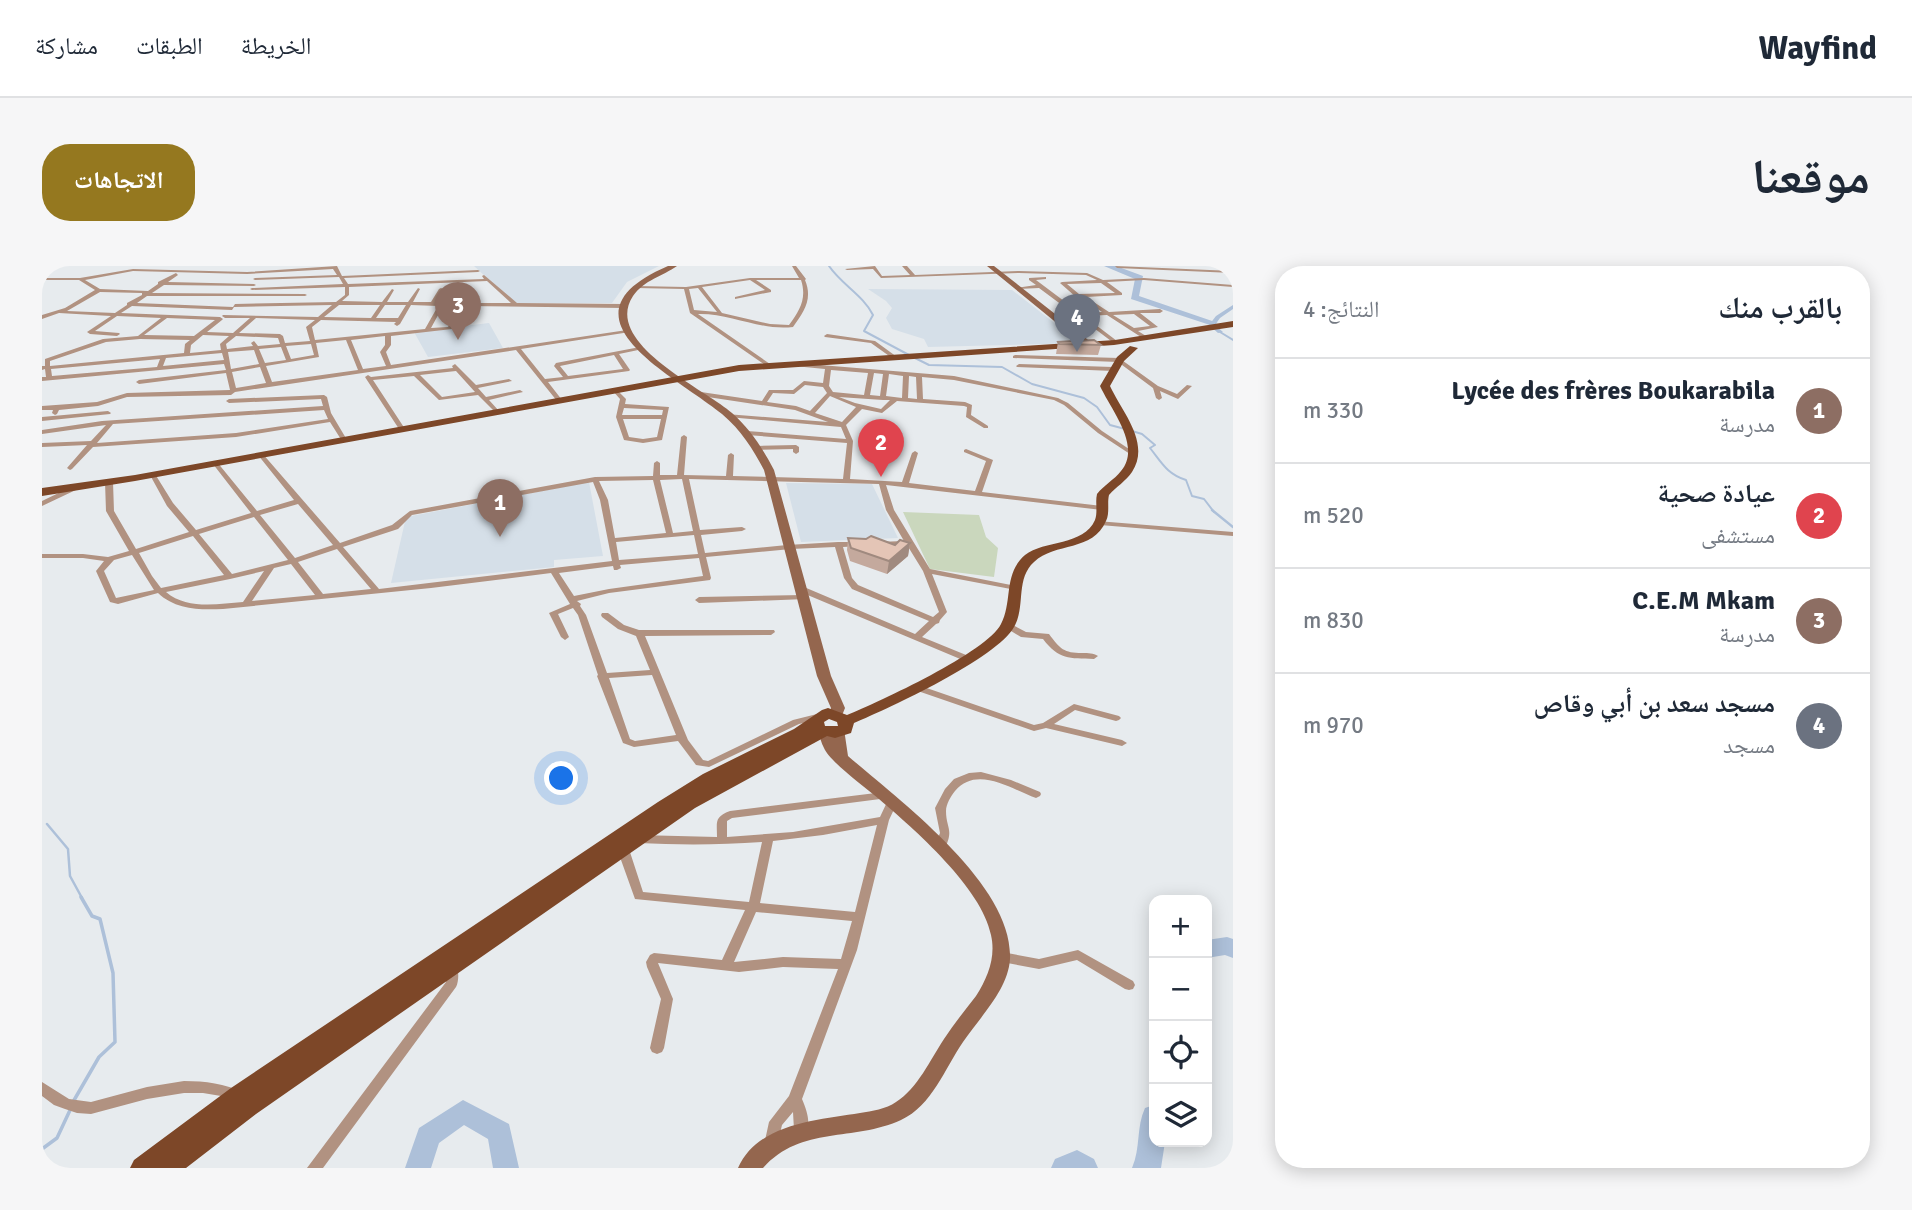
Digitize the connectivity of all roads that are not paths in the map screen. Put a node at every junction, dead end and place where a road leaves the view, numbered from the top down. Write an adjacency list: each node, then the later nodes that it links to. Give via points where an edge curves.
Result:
1 (472, 266): 13 (street)
2 (674, 266): 41 (main road)
3 (794, 266): 30 (street)
4 (904, 266): 21 (street)
5 (990, 266): 15 (main road)
6 (1082, 266): 18 (street)
7 (335, 267): 10 (street); 20 (street)
8 (874, 267): 11 (street); 21 (street, via 881,277)
9 (280, 268): 10 (street); 27 (street); 32 (street)
10 (308, 269): 24 (street)
11 (847, 269)
12 (1123, 270): 16 (street); 19 (street); 22 (street); 31 (street)
13 (478, 271): 20 (street); 28 (street)
14 (183, 272): 26 (street, via 133,270); 32 (street); 33 (street)
15 (998, 272): 17 (street); 21 (street); 44 (main road)
16 (1233, 272)
17 (1049, 273): 18 (street); 23 (street)
18 (1087, 274): 19 (street)
19 (1094, 275): 34 (street)
20 (340, 276): 24 (street); 40 (street)
21 (914, 276)
22 (1220, 276)
23 (1055, 277): 35 (street); 38 (street, via 1031,279)
24 (308, 278): 27 (street); 42 (street)
25 (42, 279): 26 (street)
26 (80, 279): 47 (street)
27 (279, 279): 32 (street)
28 (488, 279): 40 (street); 66 (street)
29 (750, 279): 30 (street); 37 (street); 55 (street, via 769,292)
30 (804, 279): 74 (street, via 805,307 791,326)
31 (1142, 279): 34 (street); 39 (street)
32 (254, 281): 33 (street); 42 (street); 53 (street)
33 (160, 282): 49 (street)
34 (1103, 282): 35 (street); 52 (street, via 1121,294)
35 (1062, 283): 52 (street)
36 (468, 286): 65 (street)
37 (699, 286): 43 (street); 74 (street)
38 (1040, 286): 44 (street); 77 (street)
39 (1233, 286)
40 (347, 287): 42 (street); 57 (street)
41 (636, 287): 43 (street); 68 (main road)
42 (307, 288): 50 (street)
43 (685, 288): 72 (street)
44 (1018, 288): 78 (main road)
45 (418, 289): 60 (street)
46 (441, 289): 63 (street)
47 (99, 290): 49 (street); 70 (street)
48 (392, 290): 59 (street)
49 (146, 293): 51 (street); 61 (street)
50 (305, 295): 53 (street); 56 (street)
51 (194, 296): 53 (street); 67 (street)
52 (1081, 296): 75 (street)
53 (244, 297): 71 (street)
54 (362, 297): 58 (street)
55 (737, 299)
56 (302, 303): 57 (street); 62 (street); 83 (street)
57 (341, 303): 58 (street); 84 (street)
58 (358, 303): 59 (street); 86 (street)
59 (384, 303): 60 (street); 88 (street)
60 (409, 303): 63 (street); 89 (street)
61 (129, 304): 67 (street); 76 (street)
62 (277, 304): 71 (street); 82 (street)
63 (433, 304): 64 (street)
64 (441, 304): 65 (street); 91 (street)
65 (468, 304): 66 (street); 91 (street, via 453,327)
66 (514, 304): 68 (street)
67 (179, 306): 71 (street); 80 (street)
68 (623, 306): 92 (main road)
69 (1160, 311): 73 (street)
70 (60, 312): 76 (street); 79 (street)
71 (228, 312): 80 (street); 81 (street); 93 (street)
72 (692, 312): 74 (street); 125 (street)
73 (1134, 312): 75 (street); 94 (street, via 1155,327)
74 (720, 313)
75 (1107, 313): 77 (street); 94 (street)
76 (113, 315): 80 (street); 99 (street, via 90,332)
77 (1079, 315): 78 (street); 98 (street)
78 (1054, 316): 107 (main road)
79 (42, 317)
80 (165, 317): 99 (street)
81 (254, 317): 82 (street); 95 (street)
82 (269, 317): 83 (street)
83 (294, 318): 84 (street)
84 (319, 319): 85 (street); 105 (street, via 309,327)
85 (336, 320): 86 (street); 104 (street)
86 (345, 320): 87 (street)
87 (364, 320): 88 (street); 100 (street)
88 (372, 320): 89 (street)
89 (399, 320): 96 (street)
90 (1228, 325): 102 (main road)
91 (427, 330): 96 (street)
92 (627, 332): 110 (main road); 111 (street)
93 (202, 333): 95 (street); 103 (street)
94 (1137, 333): 98 (street); 102 (main road); 112 (main road)
95 (233, 334): 97 (street); 113 (street, via 223,344)
96 (389, 334): 100 (street); 127 (street, via 383,352)
97 (257, 335): 106 (street, via 280,336); 109 (street)
98 (1105, 335): 112 (street)
99 (141, 336): 103 (street); 123 (street, via 98,342)
100 (369, 336): 104 (street)
101 (827, 336): 116 (street, via 873,342)
102 (1157, 336): 108 (main road)
103 (196, 338): 115 (street, via 188,344)
104 (344, 338): 105 (street); 132 (street)
105 (314, 342): 106 (street); 119 (street, via 317,356)
106 (285, 345): 109 (street); 122 (street)
107 (1090, 345): 112 (main road); 116 (main road)
108 (1134, 347): 112 (main road); 112 (main road, via 1132,343)
109 (256, 348): 113 (street); 126 (street)
110 (640, 349): 114 (street); 144 (main road)
111 (519, 350): 120 (street); 148 (street)
112 (1117, 351): 118 (street); 128 (street); 153 (street); 204 (main road, via 1105,386)
113 (225, 352): 115 (street); 121 (street)
114 (616, 354): 141 (street, via 558,364); 141 (street, via 627,370)
115 (187, 355): 117 (street)
116 (898, 356): 124 (main road)
117 (164, 357): 123 (street); 130 (street)
118 (1015, 357)
119 (311, 358): 122 (street); 140 (street)
120 (448, 358): 127 (street); 131 (street)
121 (226, 362): 130 (street); 134 (street)
122 (286, 362): 126 (street); 145 (street)
123 (44, 363): 142 (street)
124 (785, 364): 125 (main road); 129 (street)
125 (768, 365): 144 (main road)
126 (261, 366): 134 (street); 149 (street)
127 (388, 366): 132 (street)
128 (1019, 366)
129 (828, 368): 135 (street); 150 (street)
130 (159, 369): 133 (street)
131 (458, 369): 137 (street); 152 (street)
132 (363, 370): 140 (street); 143 (street)
133 (133, 371): 142 (street); 147 (street)
134 (229, 371): 147 (street); 159 (street)
135 (871, 371): 136 (street); 162 (street)
136 (886, 372): 138 (street); 163 (street)
137 (416, 374): 143 (street); 161 (street, via 441,399)
138 (906, 374): 139 (street); 166 (street)
139 (919, 375): 168 (street); 204 (street, via 965,379 1056,399)
140 (323, 377): 145 (street)
141 (567, 378): 148 (street)
142 (46, 379)
143 (369, 379): 190 (street)
144 (678, 379): 154 (main road); 157 (main road)
145 (295, 381): 149 (street)
146 (509, 381): 152 (street)
147 (139, 382): 156 (street)
148 (543, 382): 167 (street)
149 (270, 384): 159 (street)
150 (826, 384): 158 (street); 169 (street, via 804,383 793,392 771,391)
151 (1189, 386): 153 (street, via 1178,397)
152 (474, 387): 161 (street)
153 (1156, 387): 164 (street)
154 (615, 390): 167 (main road); 170 (street, via 623,399)
155 (520, 392): 161 (street)
156 (135, 394): 159 (street); 160 (street)
157 (701, 394): 169 (street); 178 (main road)
158 (829, 394): 162 (street); 171 (street); 177 (street)
159 (231, 395): 174 (street, via 320,396); 179 (street)
160 (122, 396): 173 (street, via 94,405); 176 (street)
161 (482, 396): 175 (street)
162 (867, 396): 163 (street)
163 (883, 397): 165 (street)
164 (1159, 398)
165 (895, 399): 166 (street); 171 (street, via 886,411)
166 (905, 399): 168 (street)
167 (559, 400): 175 (main road)
168 (920, 400): 189 (street, via 968,404 968,416)
169 (764, 401): 177 (street)
170 (621, 406): 180 (street); 181 (street, via 667,408)
171 (861, 406): 187 (street)
172 (42, 408): 173 (street)
173 (56, 408): 182 (street)
174 (327, 408): 179 (street); 184 (street)
175 (496, 411): 190 (main road)
176 (108, 412): 182 (street); 185 (street)
177 (812, 413): 187 (street)
178 (728, 415): 187 (street); 191 (main road)
179 (223, 417): 186 (street)
180 (619, 417): 181 (street); 181 (street, via 626,439 643,441 660,439)
181 (664, 417)
182 (54, 418): 183 (street); 192 (street)
183 (42, 419)
184 (332, 421): 194 (street); 197 (street, via 236,435)
185 (102, 423): 186 (street); 188 (street)
186 (111, 423): 197 (street)
187 (843, 425): 195 (street)
188 (78, 427): 192 (street); 196 (street)
189 (986, 427)
190 (402, 429): 194 (main road)
191 (747, 433): 195 (street); 199 (main road)
192 (44, 434)
193 (684, 437): 211 (street)
194 (344, 440): 203 (main road)
195 (850, 441): 215 (street)
196 (62, 444): 197 (street); 198 (street)
197 (92, 444): 208 (street)
198 (42, 445)
199 (757, 448): 201 (street, via 796,447); 213 (main road)
200 (966, 451): 221 (street, via 990,460)
201 (796, 452)
202 (915, 453): 218 (street)
203 (260, 454): 206 (main road); 222 (street)
204 (1135, 455): 224 (main road, via 1127,472 1103,494)
205 (731, 456): 212 (street)
206 (215, 463): 209 (main road); 225 (street)
207 (657, 463): 210 (street)
208 (70, 468)
209 (153, 475): 216 (main road); 229 (street)
210 (656, 477): 211 (street); 214 (street); 231 (street)
211 (682, 477): 212 (street); 228 (street)
212 (729, 478): 213 (street)
213 (771, 478): 215 (street); 236 (main road)
214 (595, 479): 232 (street); 235 (street, via 410,513 395,527)
215 (846, 480): 217 (street)
216 (109, 482): 219 (main road); 237 (street, via 110,511)
217 (881, 482): 218 (street); 233 (street, via 890,510)
218 (905, 484): 221 (street)
219 (76, 488): 220 (main road); 223 (street)
220 (42, 492)
221 (978, 493): 224 (street)
222 (299, 500): 225 (street); 235 (street)
223 (42, 504)
224 (1102, 508): 226 (main road)
225 (255, 513): 229 (street); 241 (street)
226 (1100, 523): 230 (street); 247 (main road, via 1078,540 1029,558)
227 (742, 529): 228 (street)
228 (697, 531): 231 (street); 239 (street)
229 (194, 532): 237 (street); 246 (street)
230 (1233, 534)
231 (670, 535): 232 (street)
232 (613, 540): 242 (street)
233 (909, 543): 234 (street); 244 (street)
234 (838, 544): 236 (street); 256 (street, via 855,587)
235 (341, 546): 241 (street); 248 (street)
236 (788, 549): 239 (street); 250 (main road)
237 (134, 552): 240 (street); 249 (street)
238 (42, 556): 240 (street)
239 (703, 558): 242 (street); 253 (street, via 706,579 609,591)
240 (109, 559): 249 (street, via 100,571 113,600)
241 (294, 561): 243 (street); 251 (street)
242 (617, 566): 245 (street)
243 (270, 568): 246 (street); 254 (street)
244 (927, 571): 247 (street); 256 (street, via 943,609)
245 (554, 573): 248 (street, via 460,587); 253 (street)
246 (230, 577): 249 (street)
247 (1016, 588): 257 (main road)
248 (376, 590): 251 (street)
249 (159, 591): 254 (street, via 192,607)
250 (802, 593): 252 (street); 260 (street); 268 (main road, via 824,676 838,708)
251 (320, 595): 254 (street)
252 (699, 600)
253 (575, 602): 261 (street, via 553,613); 265 (street)
254 (246, 604)
255 (604, 615): 259 (street)
256 (936, 621): 260 (street)
257 (1009, 626): 262 (street, via 1024,635 1046,636 1062,654); 263 (main road, via 1000,639)
258 (771, 632): 259 (street)
259 (639, 633): 264 (street)
260 (918, 636): 263 (street)
261 (565, 637)
262 (1094, 656)
263 (968, 659): 266 (main road)
264 (655, 672): 265 (street); 270 (street)
265 (602, 676): 270 (street, via 628,743)
266 (915, 688): 268 (main road); 269 (street, via 1019,724)
267 (1116, 718): 269 (street, via 1077,707)
268 (830, 722): 270 (street, via 796,722 706,764 688,750); 273 (main road, via 831,748); 276 (main road, via 813,739 780,749)
269 (1046, 725): 271 (street)
270 (682, 737)
271 (1122, 744)
272 (1036, 794): 277 (street, via 987,776 964,776 940,808 945,833)
273 (887, 806): 274 (street, via 838,830); 275 (street, via 725,816); 277 (main road); 279 (street)
274 (768, 838): 275 (street); 278 (street)
275 (722, 840): 276 (street)
276 (626, 842): 278 (street, via 638,895); 280 (main road)
277 (941, 845): 281 (main road, via 984,903 999,932)
278 (752, 906): 279 (street); 283 (street)
279 (860, 917): 282 (street)
280 (505, 922): 284 (main road); 289 (main road)
281 (1002, 957): 285 (street, via 1039,964 1078,955); 290 (main road, via 982,1003 905,1109)
282 (845, 964): 283 (street); 288 (street)
283 (726, 965): 286 (street, via 652,960 667,999)
284 (452, 968): 289 (main road); 294 (street, via 449,988)
285 (1129, 985)
286 (657, 1048)
287 (42, 1088): 289 (street, via 74,1108 191,1085 215,1087)
288 (795, 1099): 290 (street); 291 (street, via 776,1122)
289 (244, 1101): 292 (main road); 293 (main road)
290 (801, 1130): 291 (main road)
291 (771, 1146): 295 (main road)
292 (142, 1168)
293 (167, 1168)
294 (314, 1168)
295 (749, 1168)

